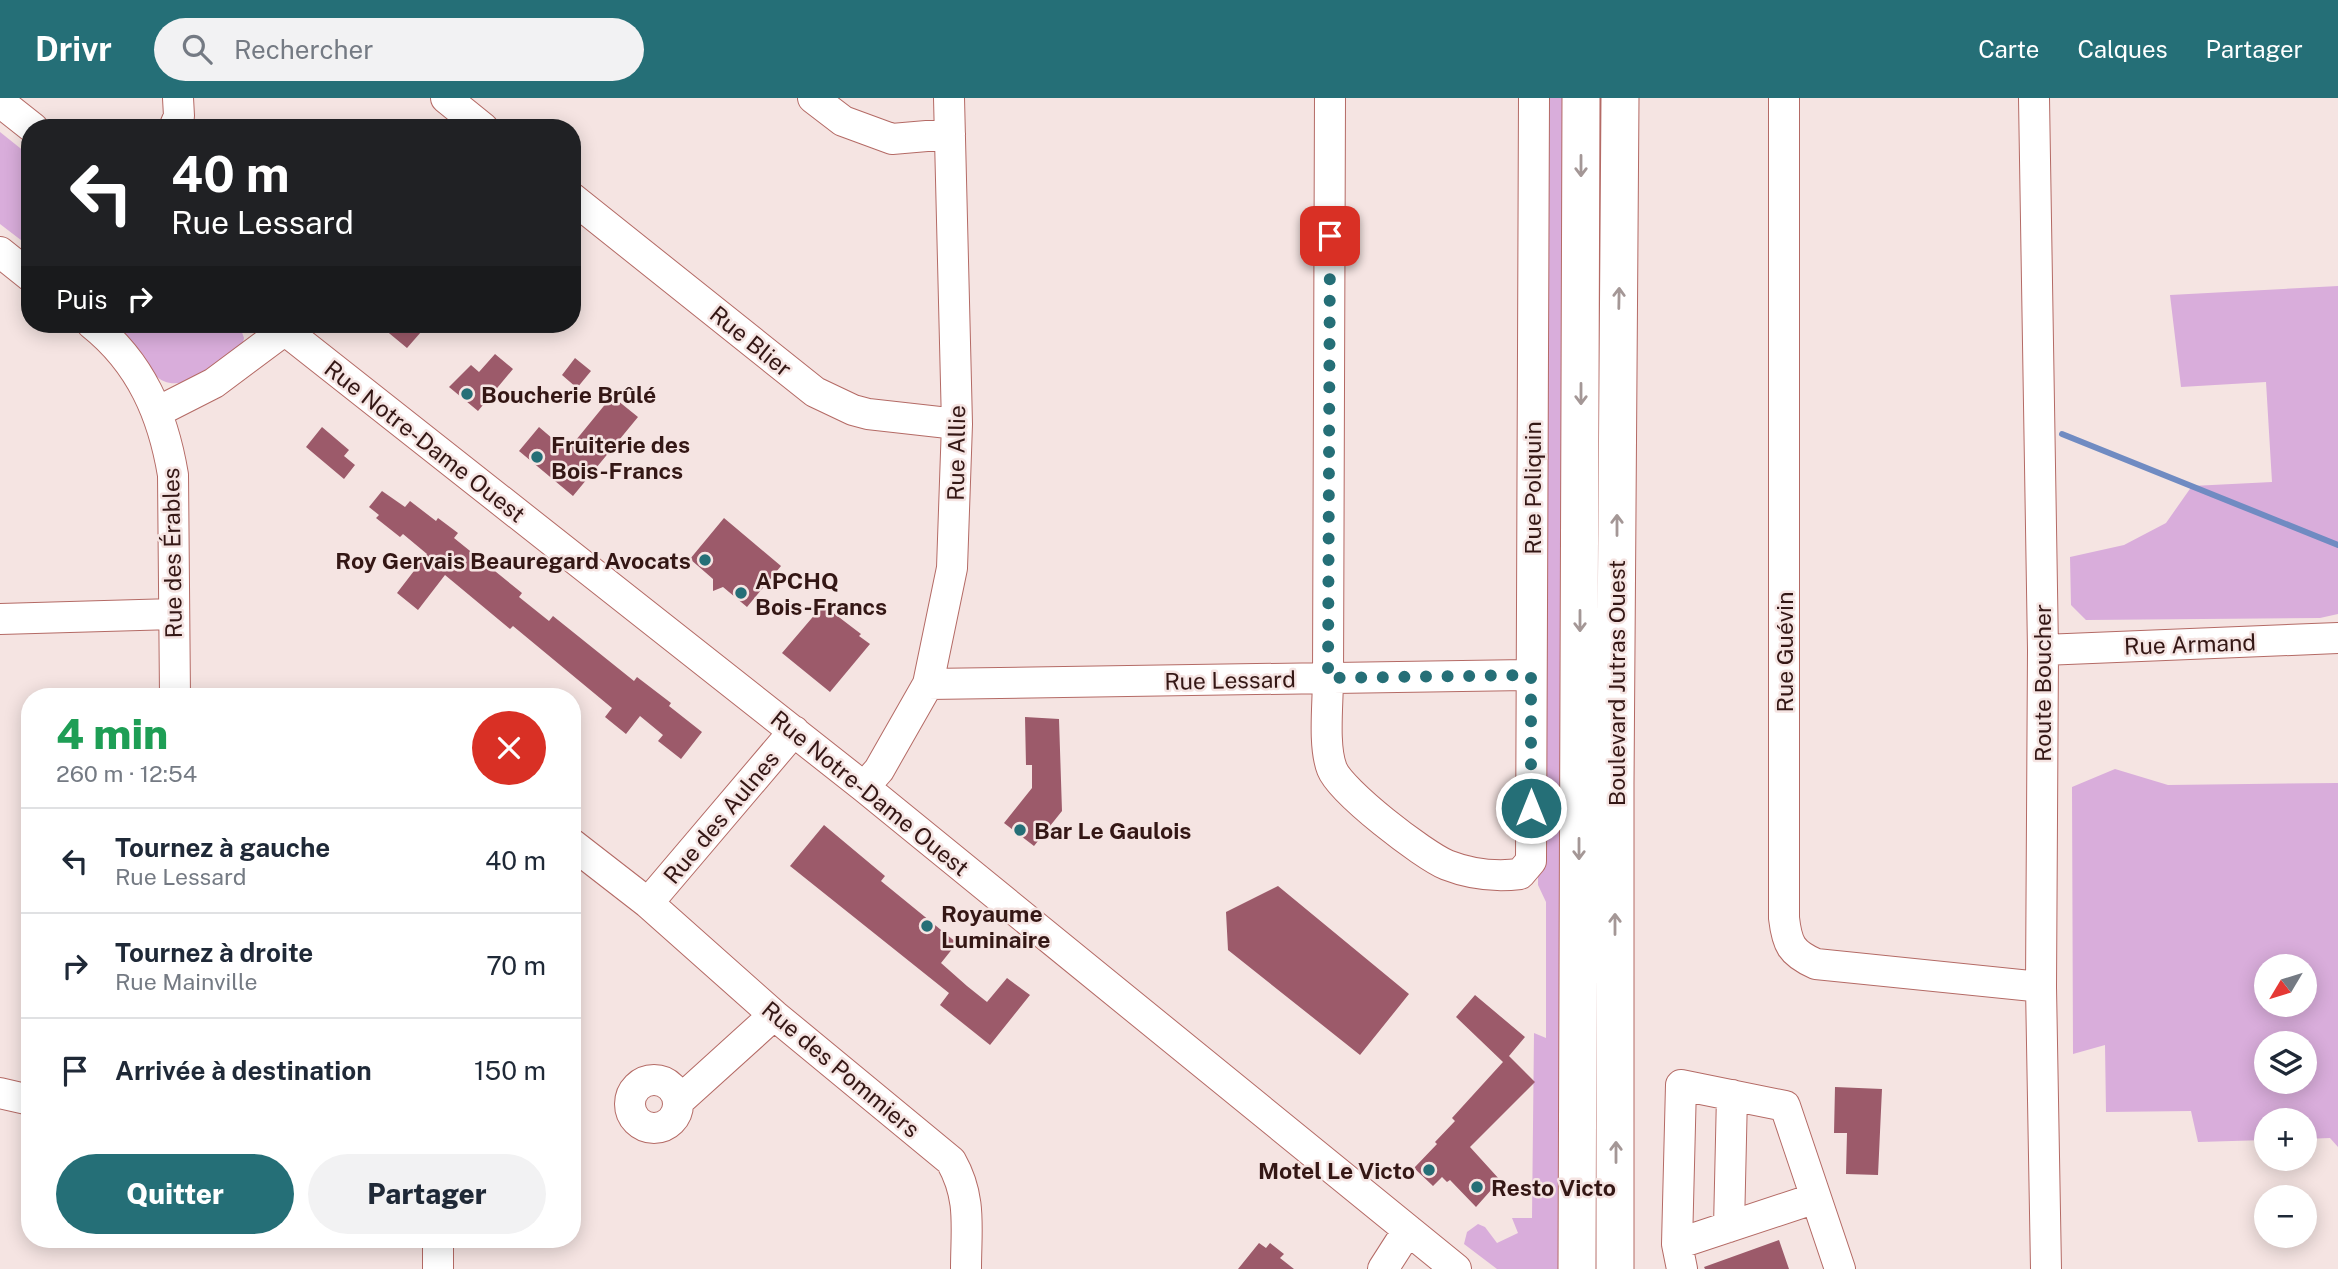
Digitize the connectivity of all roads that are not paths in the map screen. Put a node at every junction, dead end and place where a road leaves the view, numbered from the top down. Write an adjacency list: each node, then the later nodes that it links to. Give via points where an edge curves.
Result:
1 (178, 98): 13 (street)
2 (446, 98): 14 (street)
3 (813, 98): 15 (street, via 843,121 892,139)
4 (949, 98): 15 (street, Rue Allie)
5 (1330, 98): 29 (street)
6 (1534, 98): 28 (street, Rue Poliquin)
7 (1581, 98): 52 (main road, Boulevard Jutras Ouest, one-way to 52)
8 (1620, 98): 43 (main road, Boulevard Jutras Ouest, one-way to 8)
9 (1784, 98): 36 (street, Rue Guévin, via 1787,942 1800,957 1816,964)
10 (2034, 98): 27 (street, Route Boucher)
11 (0, 102): 12 (street)
12 (22, 119)
13 (178, 119)
14 (472, 119)
15 (950, 134): 23 (street, Rue Allie)
16 (581, 205): 23 (street, Rue Blier, via 815,392 867,414)
17 (0, 252): 18 (street)
18 (21, 269)
19 (101, 333): 22 (street, Rue des Érables, via 126,357)
20 (274, 333): 22 (street, via 214,383)
21 (289, 333): 32 (street, Rue Notre-Dame Ouest)
22 (157, 412): 24 (street, Rue des Érables, via 173,475)
23 (957, 424): 30 (street, Rue Allie, via 952,568)
24 (174, 614): 25 (street); 31 (street, Rue des Érables)
25 (0, 619)
26 (2338, 638): 27 (street, Rue Armand)
27 (2043, 650): 36 (street, Route Boucher)
28 (1531, 675): 29 (street, Rue Lessard); 29 (street, Rue Poliquin, via 1531,861 1520,874 1497,877 1446,864 1344,789 1332,769 1328,748)
29 (1328, 678): 30 (street, Rue Lessard)
30 (928, 684): 33 (street, Rue Allie, via 879,770)
31 (175, 688)
32 (794, 731): 33 (street, Rue Notre-Dame Ouest); 35 (street, Rue des Aulnes)
33 (864, 787): 45 (street, Rue Notre-Dame Ouest)
34 (581, 851): 35 (street, Rue des Pommiers)
35 (648, 903): 37 (street, Rue des Pommiers)
36 (2041, 987): 56 (street, Route Boucher)
37 (774, 1014): 41 (street); 49 (street, Rue des Pommiers, via 951,1161 966,1196)
38 (0, 1093): 40 (street)
39 (1732, 1095): 42 (street, via 1785,1106); 44 (street); 47 (street, via 1681,1085)
40 (21, 1098)
41 (679, 1101)
42 (1816, 1198): 44 (street); 55 (street)
43 (1615, 1213): 53 (main road, Boulevard Jutras Ouest); 54 (main road)
44 (1729, 1227): 47 (street)
45 (1408, 1230): 50 (street); 51 (street, Rue Notre-Dame Ouest)
46 (438, 1248): 48 (street)
47 (1680, 1256)
48 (439, 1269)
49 (966, 1269)
50 (1383, 1269)
51 (1456, 1269)
52 (1577, 1269)
53 (1615, 1269)
54 (1630, 1269)
55 (1840, 1269)
56 (2046, 1269)

